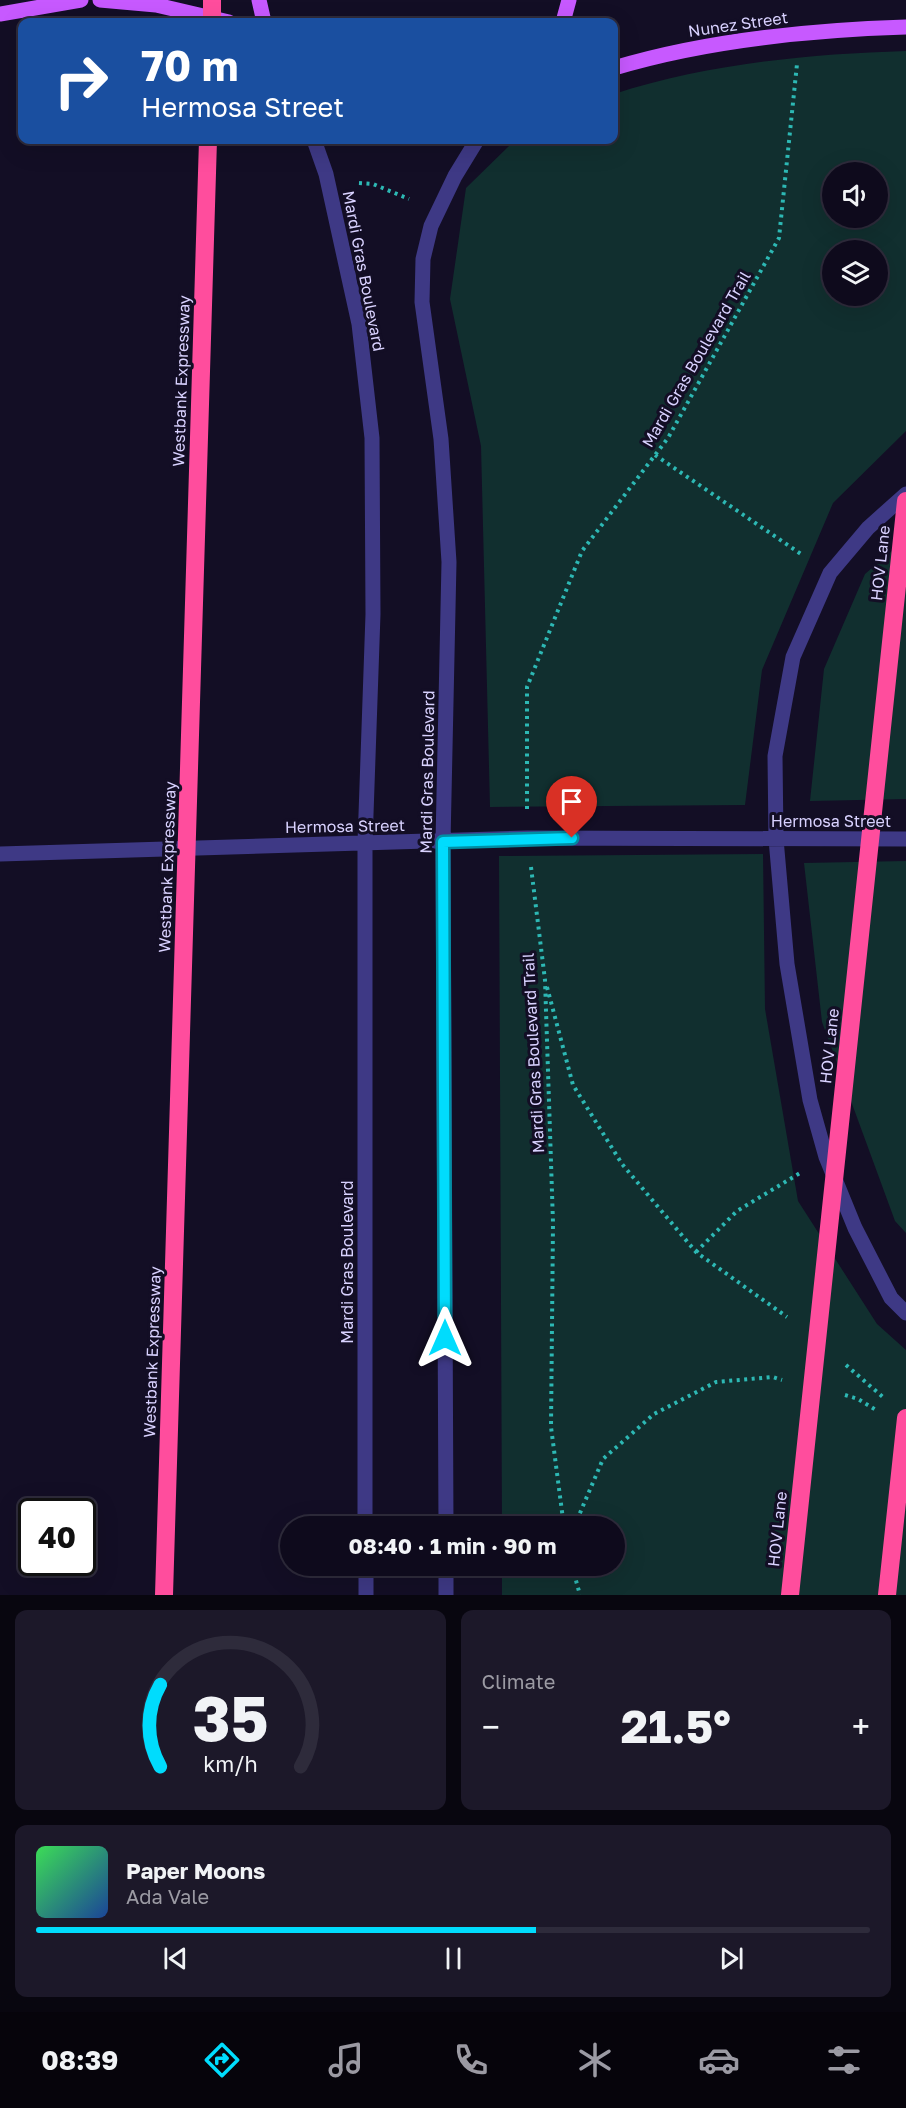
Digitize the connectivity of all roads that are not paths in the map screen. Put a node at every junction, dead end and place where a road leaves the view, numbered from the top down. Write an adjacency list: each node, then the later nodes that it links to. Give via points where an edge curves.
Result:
1 (81, 0): 6 (main road)
2 (100, 0): 7 (main road, via 156,5)
3 (212, 0): 8 (highway, bridge)
4 (259, 0): 9 (main road)
5 (569, 0): 10 (main road)
6 (0, 14)
7 (212, 18)
8 (212, 18)
9 (263, 18)
10 (565, 18)
11 (906, 27): 12 (main road, Nunez Street, via 800,33 659,54)
12 (618, 67)
13 (208, 144): 29 (highway, Westbank Expressway, bridge)
14 (315, 144): 21 (street, Mardi Gras Boulevard, via 359,324 372,438 373,614)
15 (475, 144): 20 (street, Mardi Gras Boulevard, via 434,218 423,259 422,302 441,439 449,562)
16 (906, 494): 18 (street, via 868,528 830,573 793,657 776,756)
17 (906, 501): 32 (highway, HOV Lane, bridge)
18 (776, 839): 19 (street, Hermosa Street); 20 (street, Hermosa Street, via 527,838); 23 (street, via 787,964 810,1100 826,1157 855,1228 891,1298)
19 (906, 840)
20 (443, 842): 21 (street, Hermosa Street); 26 (street, Mardi Gras Boulevard)
21 (365, 843): 22 (street, Hermosa Street); 25 (street, Mardi Gras Boulevard)
22 (0, 854)
23 (906, 1313)
24 (906, 1418): 33 (highway, bridge)
25 (365, 1516)
26 (446, 1516)
27 (366, 1576): 30 (street)
28 (446, 1576): 31 (street)
29 (164, 1595)
30 (366, 1595)
31 (446, 1595)
32 (790, 1595)
33 (887, 1595)

